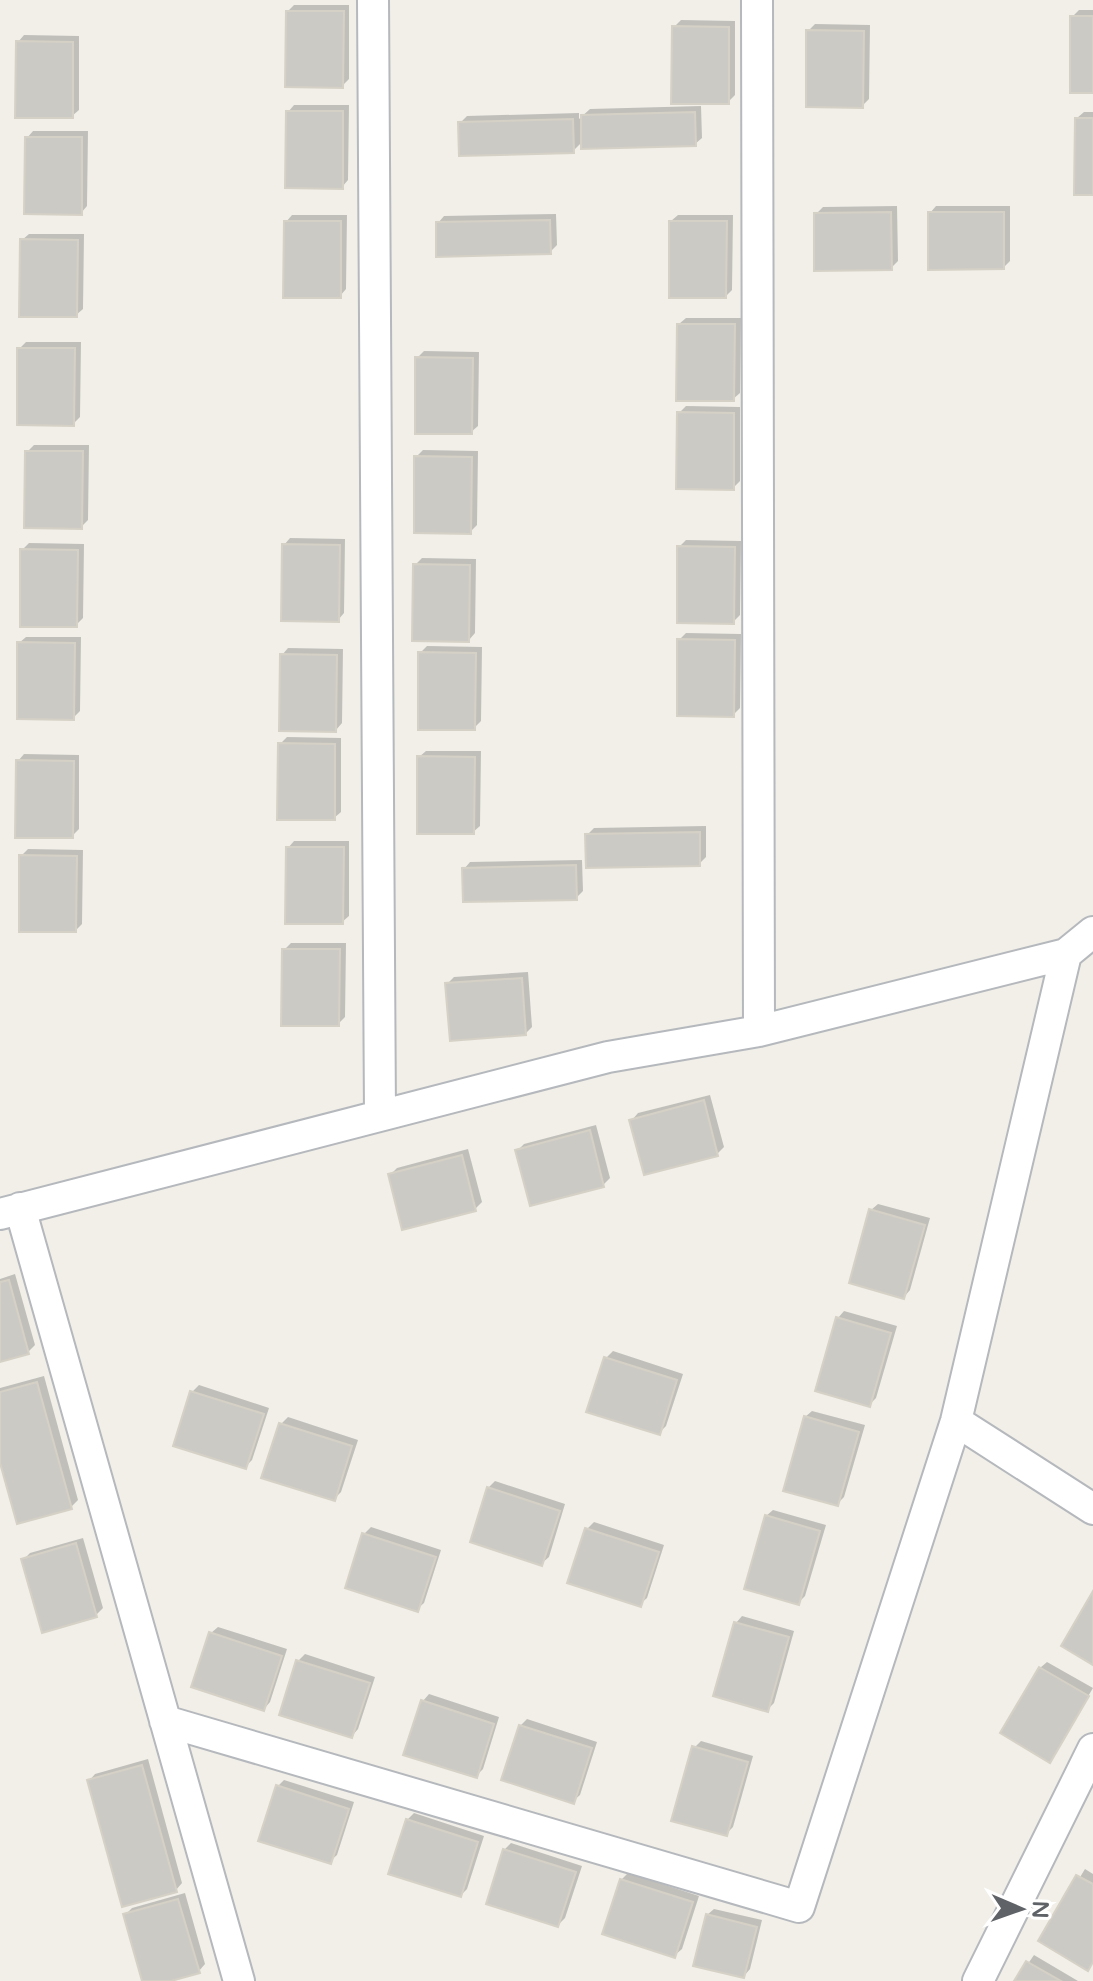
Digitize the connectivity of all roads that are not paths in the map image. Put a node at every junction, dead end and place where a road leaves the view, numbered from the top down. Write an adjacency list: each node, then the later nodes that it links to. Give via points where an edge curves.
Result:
1 (373, 0): 6 (street)
2 (757, 0): 5 (street)
3 (1093, 932): 4 (street)
4 (1066, 954): 5 (street); 8 (street)
5 (759, 1031): 6 (street, via 608,1057)
6 (380, 1115): 7 (street)
7 (10, 1211): 10 (street)
8 (956, 1421): 9 (street); 10 (street, via 799,1907)
9 (1093, 1509)
10 (165, 1721): 12 (street)
11 (1093, 1749): 13 (street)
12 (239, 1981)
13 (978, 1981)

